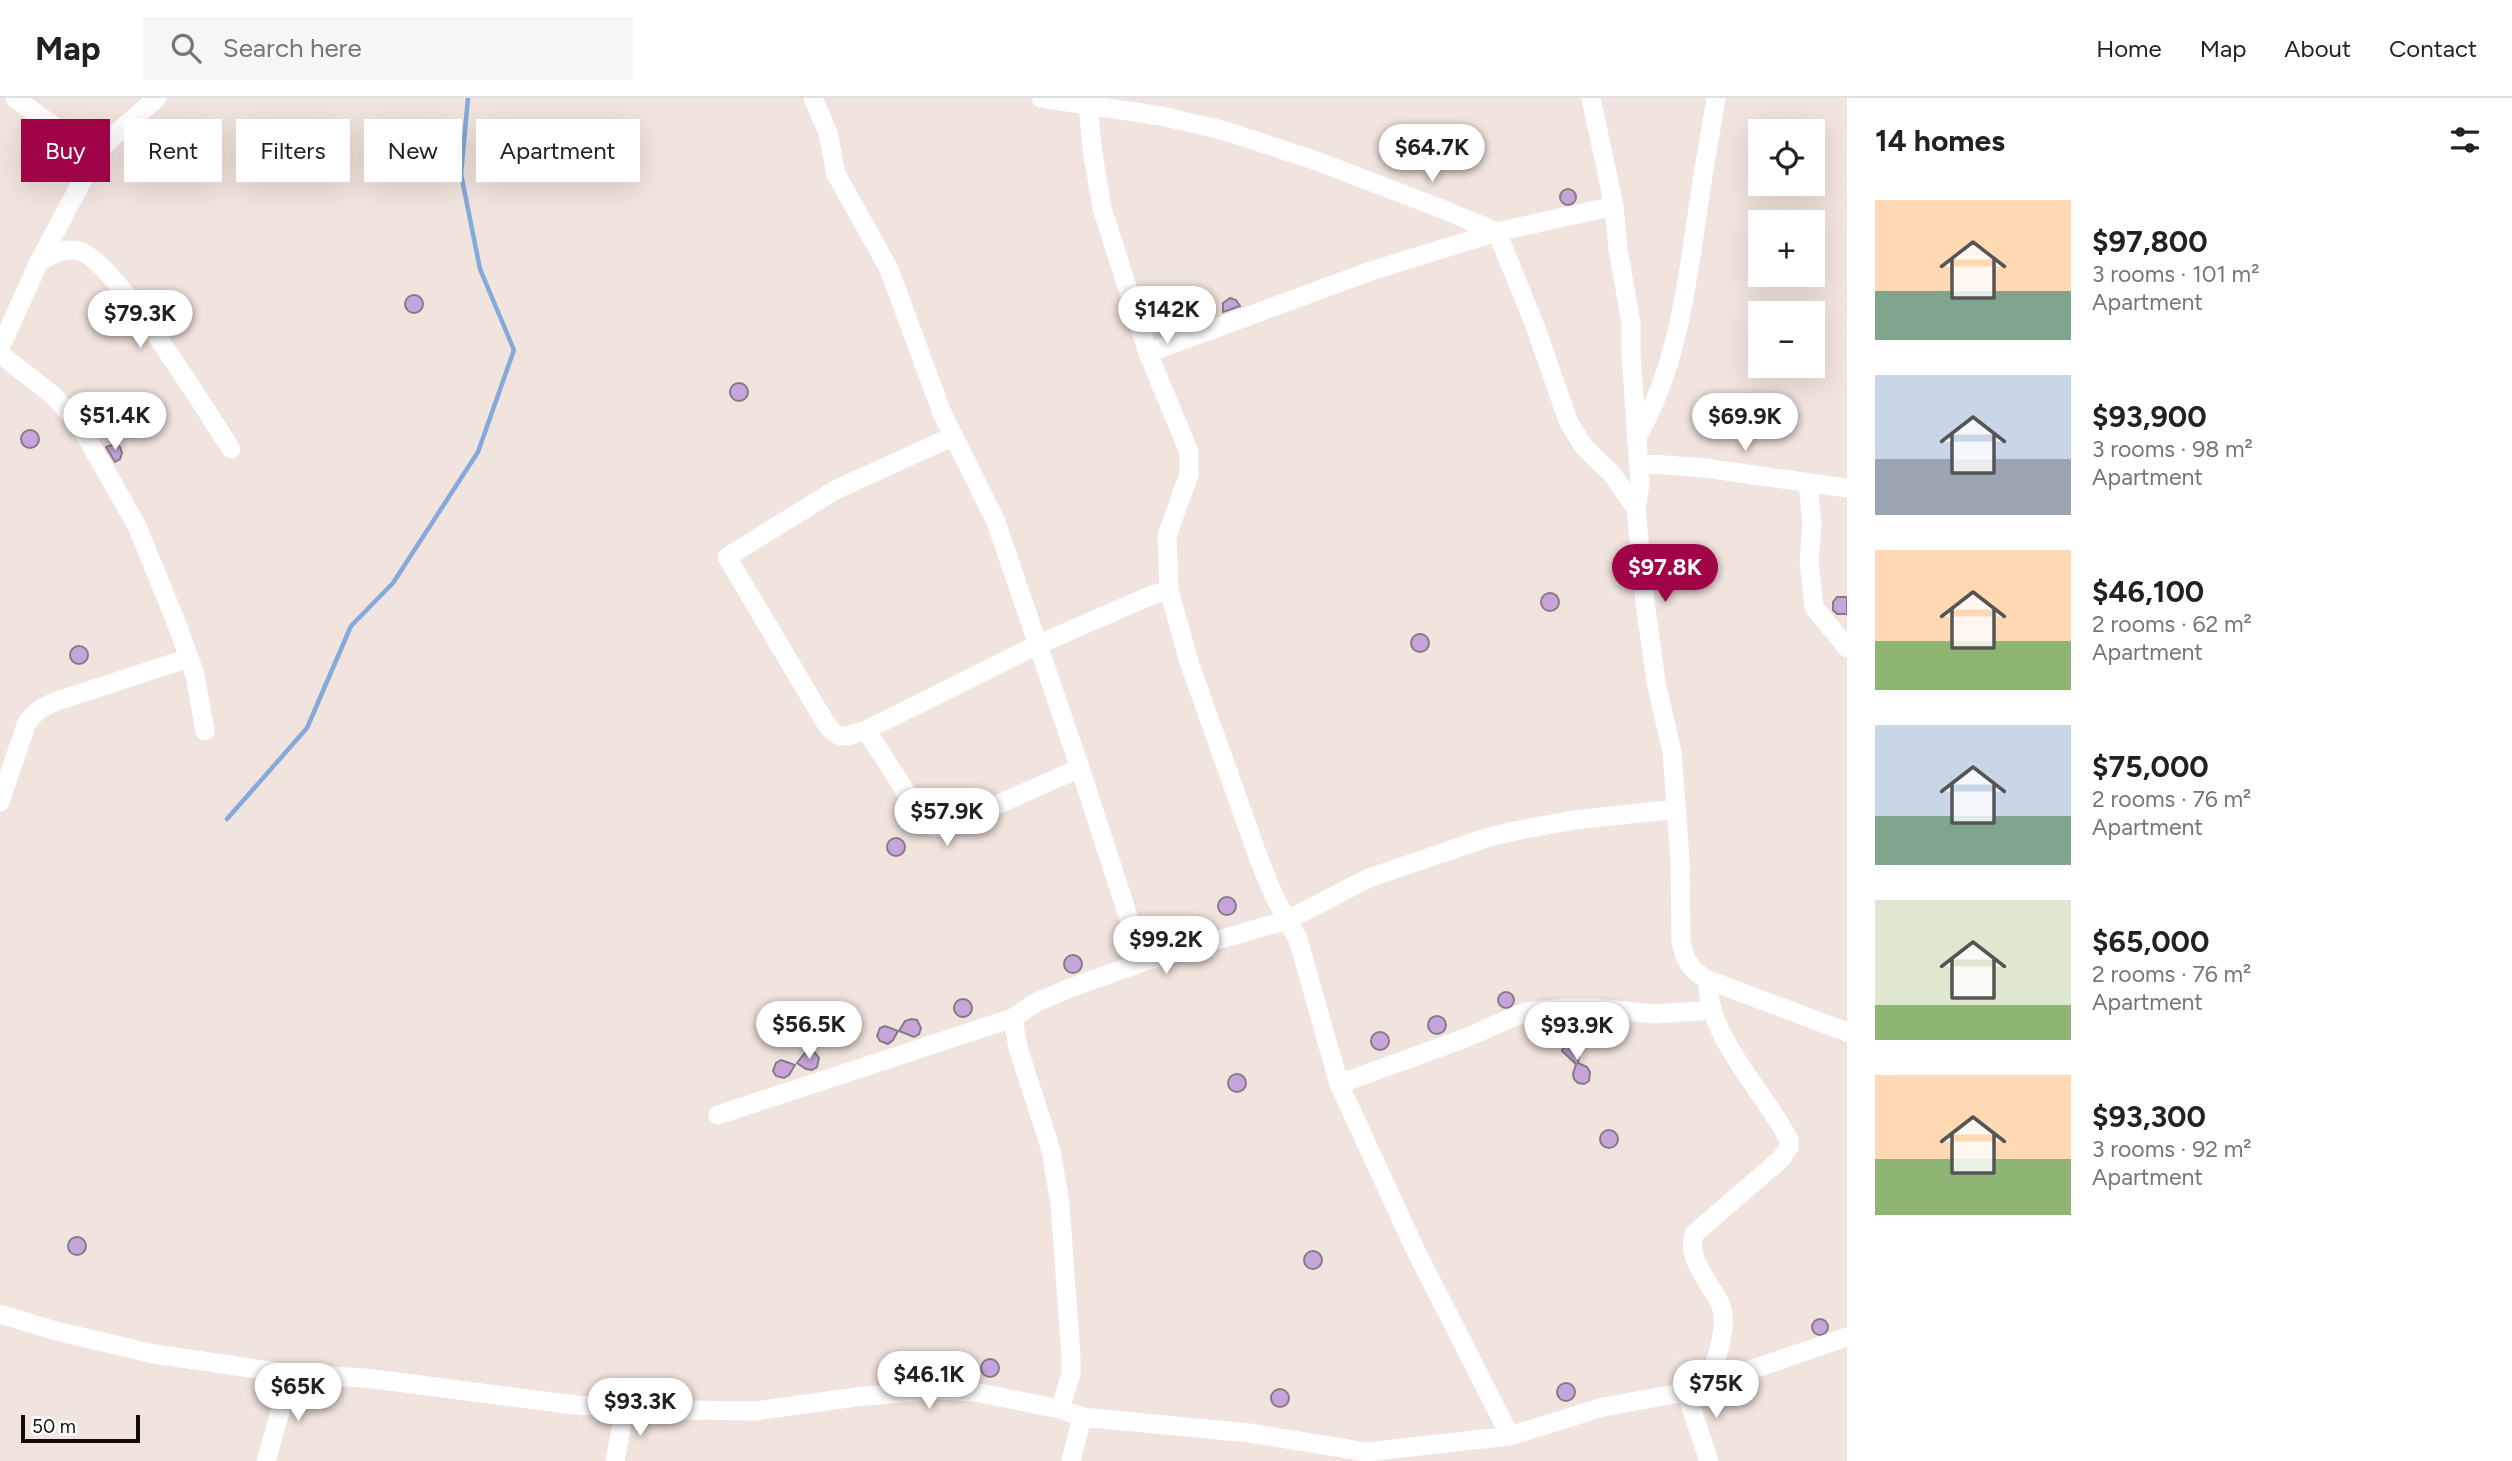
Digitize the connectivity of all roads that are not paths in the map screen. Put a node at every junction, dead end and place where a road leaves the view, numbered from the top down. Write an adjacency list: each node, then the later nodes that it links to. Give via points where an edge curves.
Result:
1 (15, 98): 8 (street)
2 (157, 98): 9 (street)
3 (813, 98): 18 (street, via 828,133 836,174 889,269)
4 (1041, 98): 7 (street)
5 (1591, 98): 11 (street)
6 (1716, 98): 19 (street, via 1683,309 1658,396)
7 (1087, 101): 12 (street, via 1222,130 1314,160); 16 (street, via 1102,208)
8 (44, 119)
9 (110, 141)
10 (82, 182): 13 (street)
11 (1614, 206): 12 (street); 19 (street, via 1631,323)
12 (1497, 232): 16 (street, via 1371,271); 24 (street, via 1573,431)
13 (39, 262): 14 (street); 20 (street, via 68,250 89,255 102,266)
14 (6, 317): 15 (street)
15 (0, 348)
16 (1148, 353): 25 (street, via 1191,461 1167,536)
17 (0, 354): 28 (street, via 54,396 87,438 137,526)
18 (954, 436): 26 (street, via 996,523); 29 (street, via 837,489 727,557 832,732 846,737)
19 (1636, 439): 21 (street)
20 (231, 449)
21 (1638, 463): 22 (street); 24 (street)
22 (1808, 483): 23 (street); 27 (street, via 1814,607)
23 (1847, 488)
24 (1636, 509): 33 (street, via 1644,602 1672,752)
25 (1169, 590): 26 (street); 34 (street, via 1189,662 1260,862)
26 (1037, 645): 29 (street); 31 (street)
27 (1847, 648)
28 (189, 658): 30 (street); 32 (street, via 39,709 26,725)
29 (866, 730): 31 (street, via 927,825 937,829)
30 (205, 731)
31 (1080, 768): 35 (street)
32 (0, 802)
33 (1677, 809): 34 (street, via 1574,820 1486,838 1369,878); 36 (street, via 1681,941 1687,963)
34 (1287, 920): 35 (street); 40 (street, via 1298,939)
35 (1143, 962): 38 (street, via 1037,1002)
36 (1708, 980): 37 (street); 39 (street)
37 (1712, 1010): 40 (street, via 1655,1014 1564,1008 1525,1012); 45 (street, via 1786,1134 1789,1147 1691,1240 1693,1254 1723,1312)
38 (1013, 1018): 41 (street); 48 (street, via 1051,1150 1060,1204 1071,1374)
39 (1847, 1032)
40 (1339, 1084): 50 (street, via 1415,1249)
41 (718, 1115)
42 (0, 1314): 44 (street, via 153,1354)
43 (1847, 1337): 45 (street)
44 (291, 1374): 47 (street); 51 (street)
45 (1708, 1384): 46 (street)
46 (1686, 1392): 50 (street, via 1603,1407); 54 (street)
47 (625, 1407): 48 (street, via 755,1411 937,1390 975,1392); 52 (street)
48 (1060, 1409): 49 (street)
49 (1082, 1417): 50 (street, via 1249,1433 1366,1452); 53 (street)
50 (1510, 1436)
51 (266, 1461)
52 (615, 1461)
53 (1071, 1461)
54 (1709, 1461)

